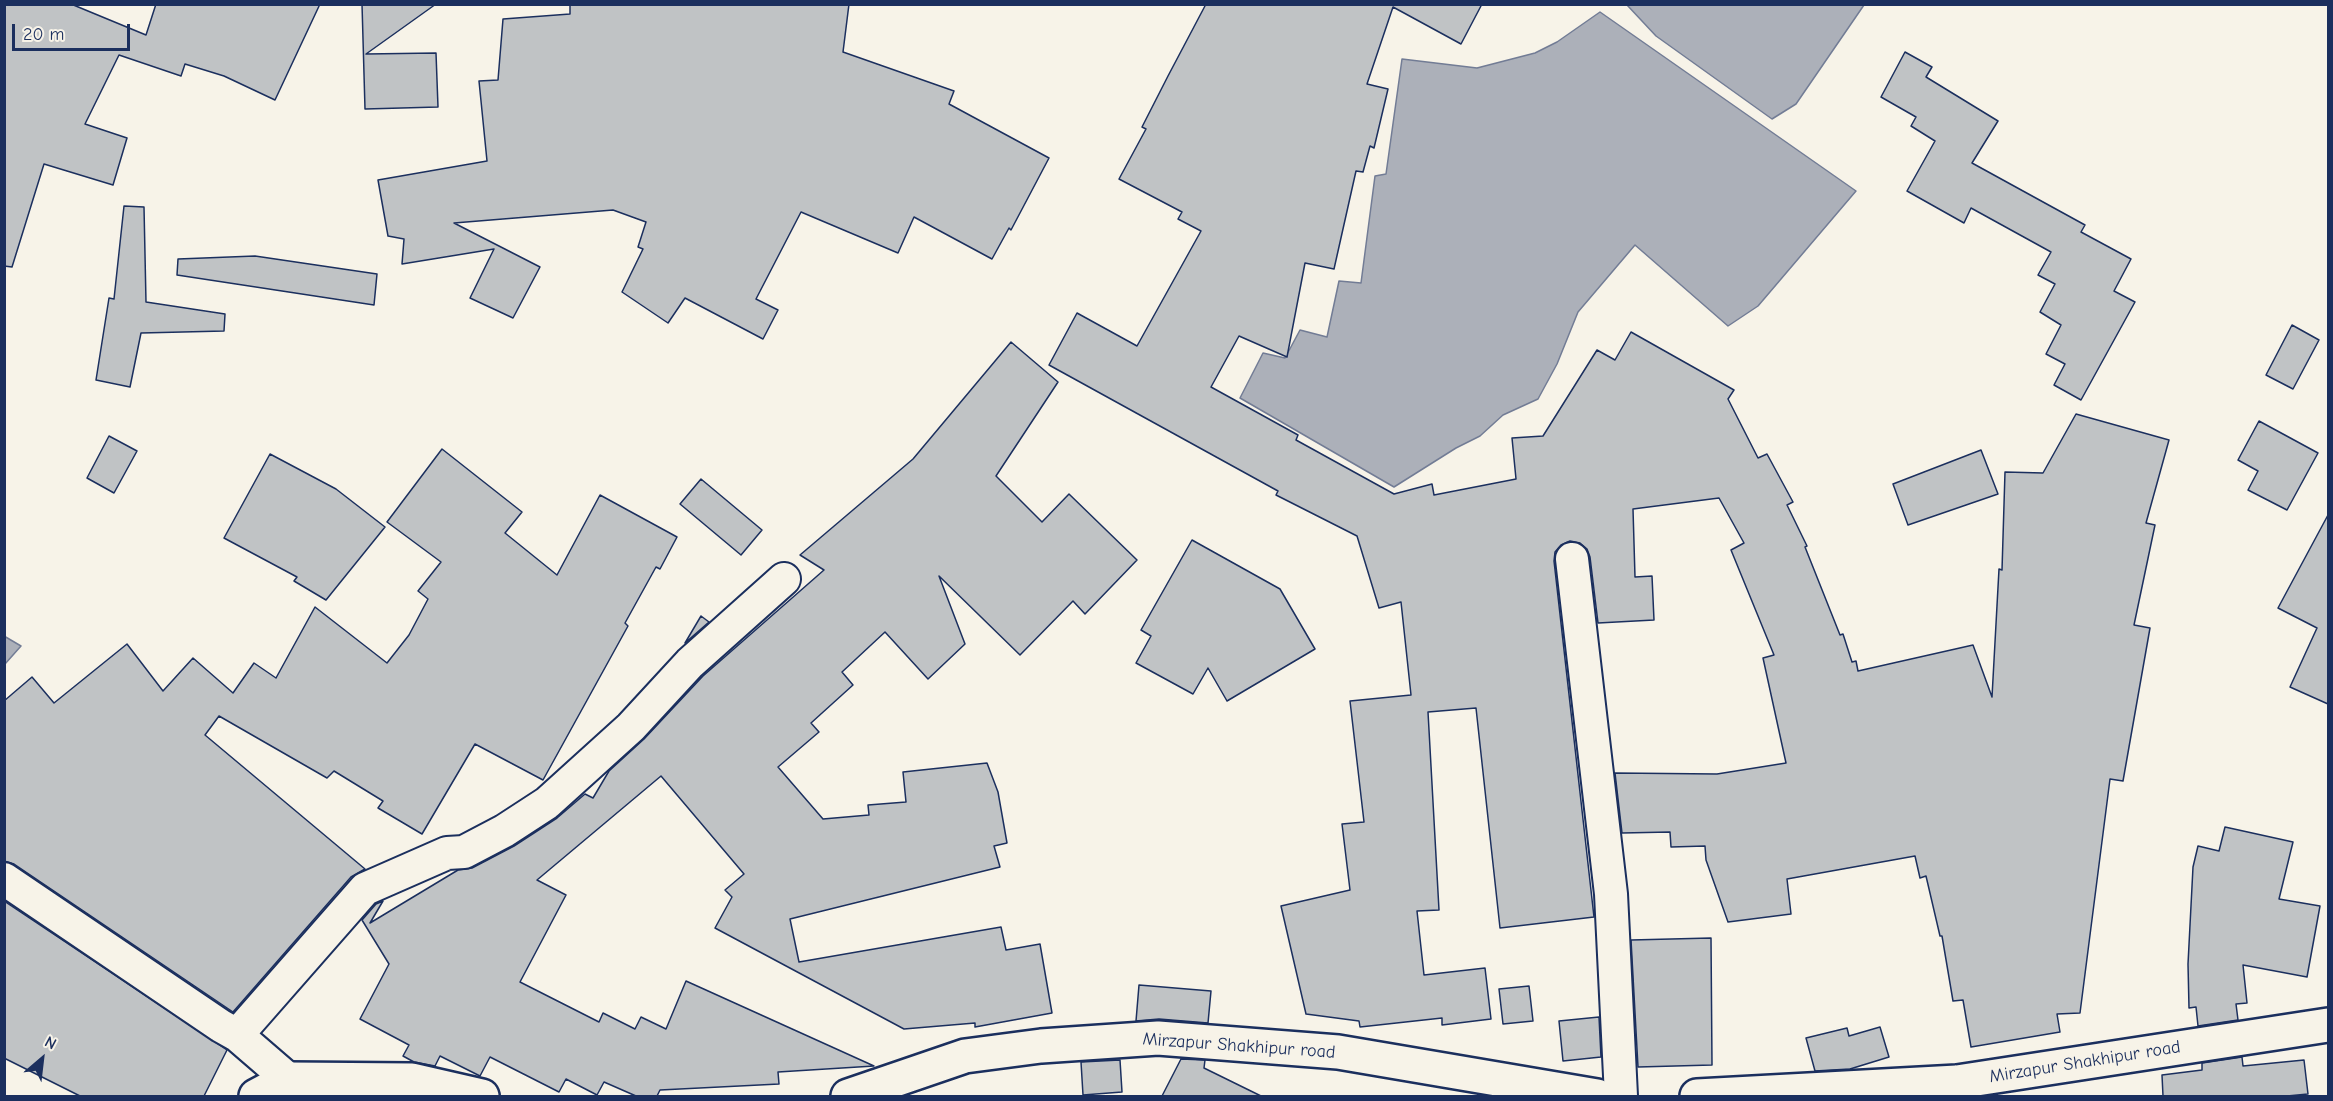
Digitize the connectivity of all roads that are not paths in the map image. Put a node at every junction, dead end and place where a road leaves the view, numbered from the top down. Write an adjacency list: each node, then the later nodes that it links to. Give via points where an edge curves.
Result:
1 (1572, 559): 11 (street, via 1611,894)
2 (784, 579): 5 (street, via 690,663 631,727 547,803 464,852 447,853 365,890)
3 (4, 879): 5 (street)
4 (2328, 1025): 12 (main road, Mirzapur Shakhipur road, via 1957,1082)
5 (237, 1035): 6 (street)
6 (288, 1079): 7 (main road); 8 (main road, via 411,1080)
7 (256, 1096)
8 (482, 1096)
9 (848, 1096): 10 (main road, Mirzapur Shakhipur road, via 965,1056 1158,1038 1338,1052)
10 (1597, 1096)
11 (1622, 1096)
12 (1697, 1096)

